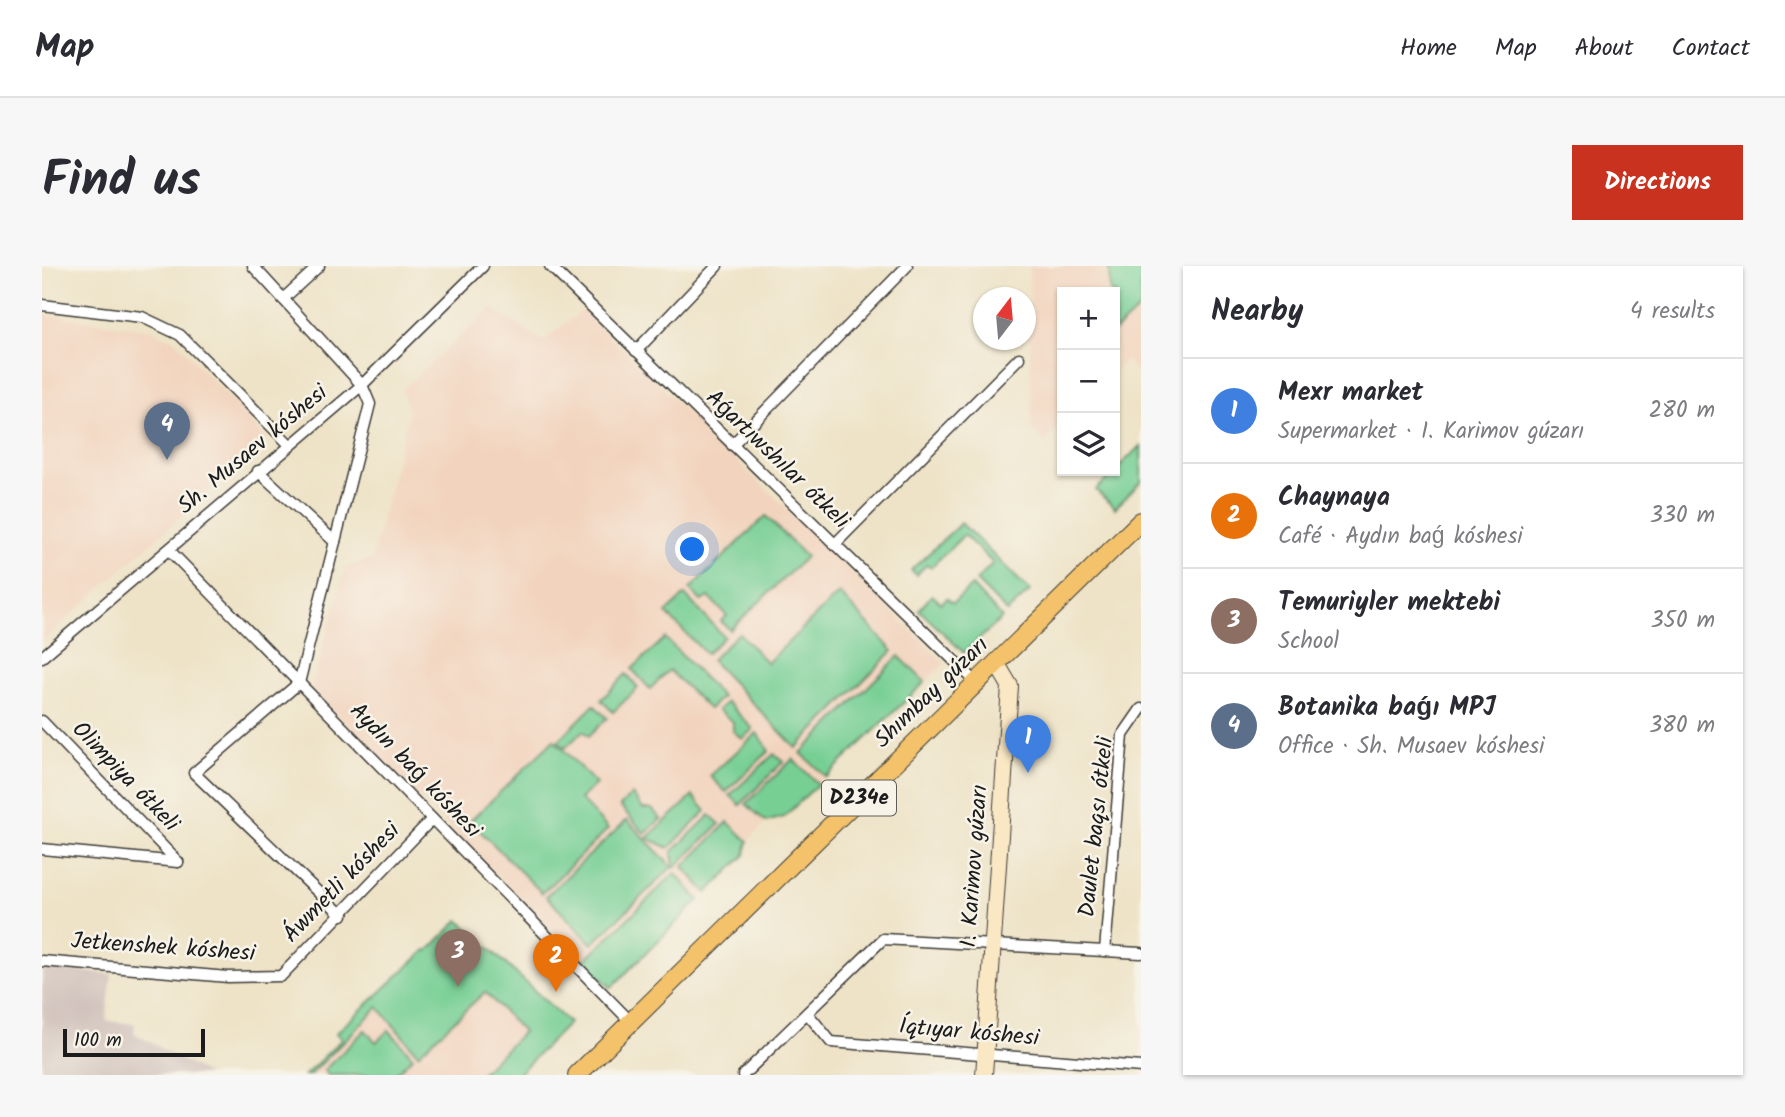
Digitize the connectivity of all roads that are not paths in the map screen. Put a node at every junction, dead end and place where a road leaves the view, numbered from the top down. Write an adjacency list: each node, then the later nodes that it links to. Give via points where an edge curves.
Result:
1 (253, 266): 7 (street)
2 (319, 266): 7 (street)
3 (483, 266): 11 (street, Sh. Musaev kóshesi)
4 (550, 266): 9 (street, Aǵartıwshılar ótkeli)
5 (717, 266): 9 (street)
6 (907, 266): 13 (street)
7 (283, 299): 11 (street)
8 (42, 306): 12 (street, via 142,317 180,335)
9 (636, 351): 13 (street, Aǵartıwshılar ótkeli)
10 (1019, 358): 17 (street)
11 (362, 386): 12 (street, Sh. Musaev kóshesi); 16 (street, via 370,404)
12 (289, 444): 14 (street, Sh. Musaev kóshesi)
13 (732, 446): 17 (street, Aǵartıwshılar ótkeli)
14 (258, 471): 16 (street); 18 (street, Sh. Musaev kóshesi)
15 (1141, 521): 20 (main road, Shımbay gúzarı / D234e)
16 (335, 542): 21 (street)
17 (834, 545): 22 (street, Aǵartıwshılar ótkeli)
18 (169, 550): 19 (street, Sh. Musaev kóshesi); 21 (street, Aydın baǵ kóshesi)
19 (42, 657)
20 (997, 664): 22 (main road, Shımbay gúzarı / D234e); 28 (street, I. Karimov gúzarı, via 1010,686)
21 (299, 683): 25 (street, Aydın baǵ kóshesi); 27 (street, via 194,773)
22 (977, 683): 34 (main road, Shımbay gúzarı / D234e)
23 (1140, 710): 29 (street, Daulet baqsı ótkeli, via 1123,735)
24 (42, 721): 26 (street, Olimpiya ótkeli, via 178,862)
25 (432, 819): 27 (street, Áwmetli kóshesi); 34 (street, Aydın baǵ kóshesi)
26 (42, 849)
27 (342, 915): 32 (street, Áwmetli kóshesi)
28 (992, 944): 29 (street); 33 (street, via 883,939); 35 (street, I. Karimov gúzarı)
29 (1105, 951): 30 (street)
30 (1141, 953)
31 (42, 961): 32 (street, Jetkenshek kóshesi)
32 (281, 976)
33 (807, 1013): 35 (street, Íqtıyar kóshesi, via 831,1042); 38 (street)
34 (631, 1022): 37 (main road, Shımbay gúzarı / D234e)
35 (985, 1056): 36 (street, Íqtıyar kóshesi); 39 (street, I. Karimov gúzarı)
36 (1141, 1067)
37 (576, 1075)
38 (743, 1075)
39 (984, 1075)

